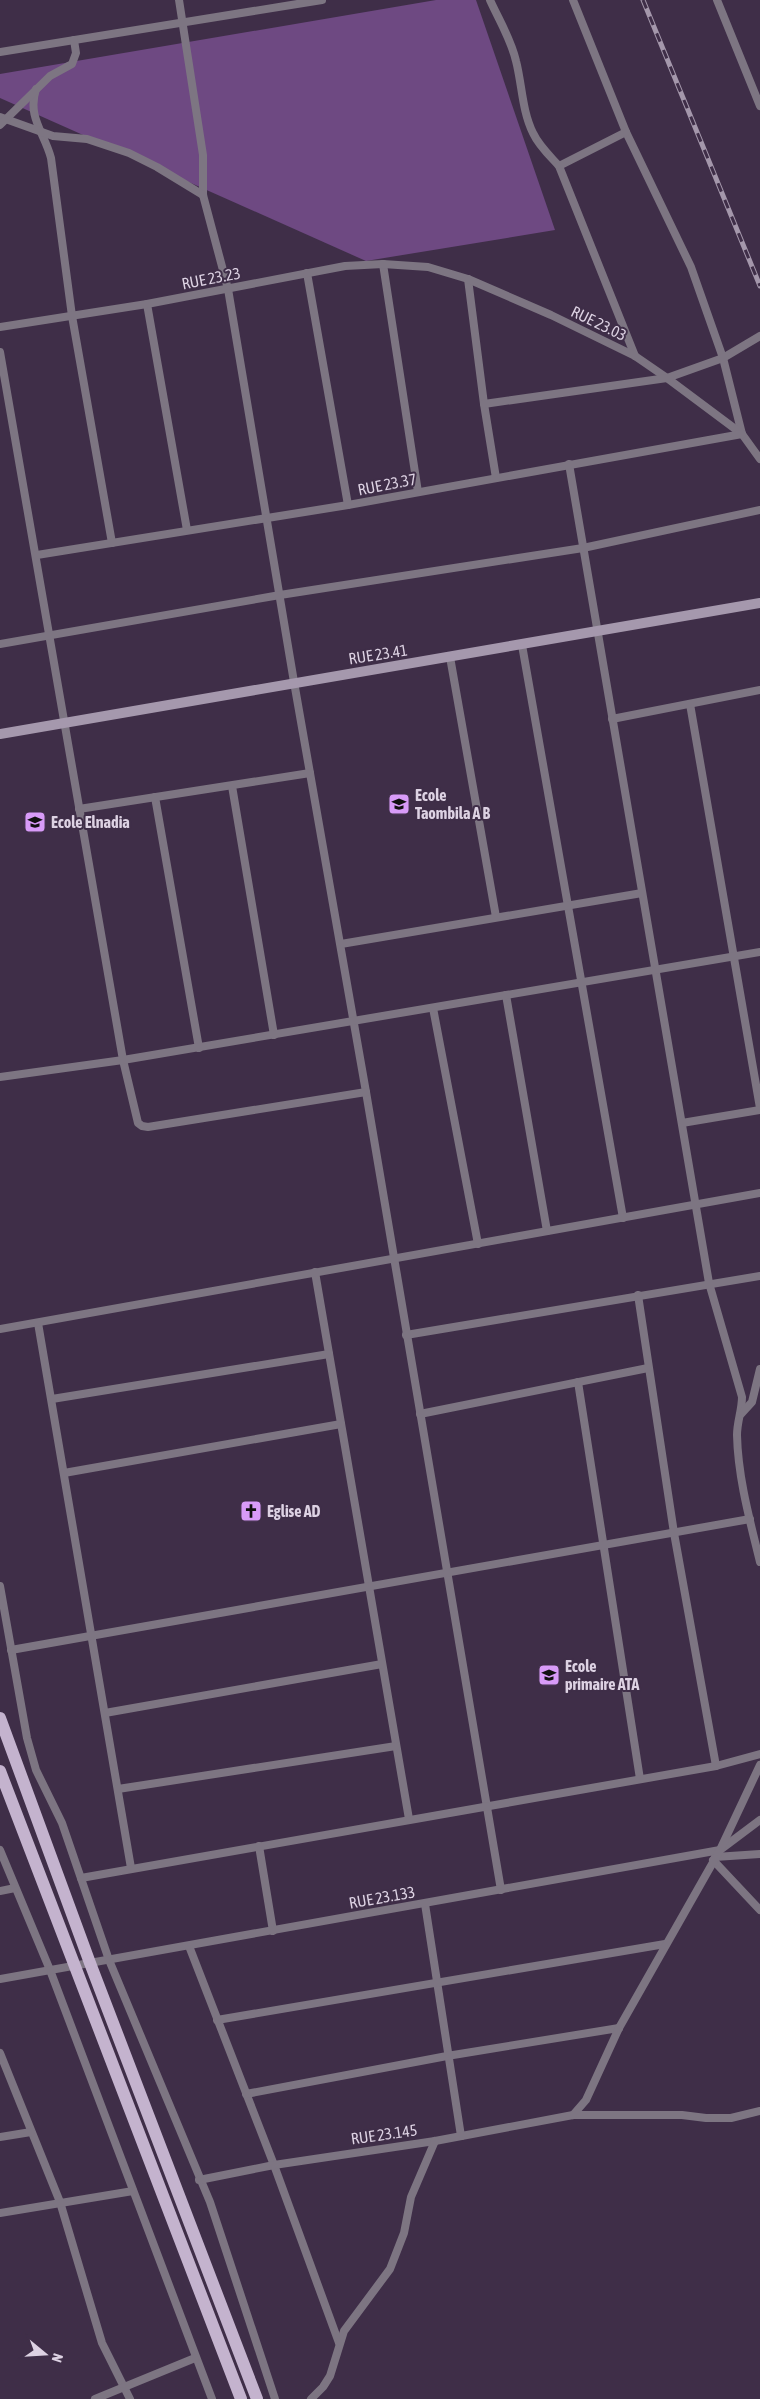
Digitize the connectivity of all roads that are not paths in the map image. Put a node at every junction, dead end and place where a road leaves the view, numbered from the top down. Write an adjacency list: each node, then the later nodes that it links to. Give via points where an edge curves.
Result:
1 (179, 0): 6 (street)
2 (322, 0): 6 (street)
3 (490, 0): 15 (street, via 516,60 532,132)
4 (573, 0): 14 (street)
5 (717, 0): 10 (street)
6 (182, 22): 7 (street); 16 (street, via 203,154)
7 (74, 40): 8 (street); 9 (street, via 76,53 72,64 50,76)
8 (0, 52)
9 (36, 89): 11 (street); 13 (street, via 32,101 33,114)
10 (760, 106)
11 (4, 119): 12 (street); 13 (street)
12 (0, 125)
13 (41, 132): 16 (street, via 69,139 87,139 129,153); 23 (street, via 51,158)
14 (626, 132): 15 (street); 28 (street, via 691,267)
15 (560, 166): 27 (street)
16 (203, 195): 21 (street)
17 (383, 264): 18 (street, RUE 23.23); 19 (street, RUE 23.23); 35 (street)
18 (428, 267): 20 (street, RUE 23.03)
19 (307, 273): 21 (street, RUE 23.23); 36 (street)
20 (468, 279): 27 (street, RUE 23.03); 30 (street)
21 (228, 289): 22 (street, RUE 23.23); 38 (street)
22 (147, 304): 23 (street, RUE 23.23); 39 (street)
23 (72, 316): 24 (street, RUE 23.23); 40 (street)
24 (0, 327)
25 (760, 336): 28 (street)
26 (0, 352): 42 (street)
27 (635, 356): 29 (street, RUE 23.03)
28 (723, 358): 29 (street); 31 (street)
29 (667, 378): 30 (street); 31 (street, RUE 23.03)
30 (484, 404): 34 (street)
31 (742, 434): 32 (street); 33 (street, RUE 23.37)
32 (760, 459)
33 (569, 464): 34 (street, RUE 23.37); 41 (street)
34 (496, 478): 35 (street, RUE 23.37)
35 (418, 492): 36 (street, RUE 23.37)
36 (348, 505): 38 (street, RUE 23.37)
37 (760, 510): 41 (street)
38 (267, 517): 39 (street, RUE 23.37); 43 (street)
39 (187, 530): 40 (street, RUE 23.37)
40 (112, 544): 42 (street, RUE 23.37)
41 (583, 548): 43 (street); 45 (street)
42 (37, 555): 46 (street)
43 (280, 595): 46 (street); 50 (street)
44 (760, 604): 45 (street, RUE 23.41)
45 (597, 632): 48 (street, RUE 23.41); 53 (street)
46 (49, 636): 47 (street); 54 (street)
47 (0, 644)
48 (522, 645): 49 (street, RUE 23.41); 61 (street)
49 (450, 657): 50 (street, RUE 23.41); 62 (street)
50 (294, 682): 54 (street, RUE 23.41); 56 (street)
51 (760, 690): 52 (street)
52 (690, 704): 53 (street); 65 (street)
53 (612, 719): 60 (street)
54 (65, 723): 55 (street, RUE 23.41); 59 (street)
55 (0, 734)
56 (310, 773): 57 (street); 63 (street)
57 (232, 786): 58 (street); 71 (street)
58 (155, 798): 59 (street); 72 (street)
59 (79, 809): 73 (street)
60 (642, 893): 61 (street); 66 (street)
61 (567, 906): 62 (street); 67 (street)
62 (496, 917): 63 (street)
63 (341, 944): 70 (street)
64 (760, 952): 65 (street)
65 (734, 957): 66 (street); 76 (street)
66 (655, 970): 67 (street); 77 (street)
67 (581, 983): 68 (street); 80 (street)
68 (506, 996): 69 (street); 81 (street)
69 (433, 1008): 70 (street); 82 (street)
70 (353, 1021): 71 (street); 75 (street)
71 (274, 1035): 72 (street)
72 (199, 1048): 73 (street)
73 (123, 1060): 74 (street); 75 (street, via 138,1123 144,1127)
74 (0, 1078)
75 (366, 1092): 83 (street)
76 (760, 1109): 77 (street)
77 (682, 1124): 79 (street)
78 (760, 1193): 79 (street)
79 (695, 1205): 80 (street); 86 (street)
80 (622, 1218): 81 (street)
81 (547, 1231): 82 (street)
82 (478, 1244): 83 (street)
83 (393, 1259): 84 (street); 90 (street)
84 (315, 1272): 88 (street); 91 (street)
85 (760, 1276): 86 (street)
86 (709, 1283): 87 (street); 97 (street, via 738,1378)
87 (638, 1295): 90 (street); 92 (street)
88 (38, 1323): 89 (street); 95 (street)
89 (0, 1330)
90 (406, 1334): 96 (street)
91 (329, 1354): 95 (street); 98 (street)
92 (648, 1368): 94 (street); 101 (street)
93 (760, 1369): 97 (street, via 752,1402)
94 (578, 1382): 96 (street); 102 (street)
95 (52, 1399): 99 (street)
96 (420, 1414): 104 (street)
97 (741, 1414): 100 (street, via 737,1434)
98 (341, 1424): 99 (street); 106 (street)
99 (64, 1473): 107 (street)
100 (750, 1520): 101 (street); 103 (street)
101 (674, 1533): 102 (street); 115 (street)
102 (603, 1545): 104 (street); 117 (street)
103 (760, 1562)
104 (447, 1573): 106 (street); 119 (street)
105 (0, 1586): 108 (street)
106 (369, 1587): 107 (street); 109 (street)
107 (92, 1636): 108 (street); 110 (street)
108 (10, 1650): 128 (street, via 36,1770 62,1823)
109 (382, 1664): 110 (street); 112 (street)
110 (105, 1713): 118 (street)
111 (0, 1718): 138 (main road)
112 (396, 1746): 118 (street); 120 (street)
113 (760, 1754): 115 (street)
114 (760, 1765): 124 (street)
115 (716, 1766): 117 (street)
116 (0, 1771): 139 (main road)
117 (640, 1779): 119 (street)
118 (118, 1789): 127 (street)
119 (487, 1806): 120 (street); 130 (street)
120 (409, 1819): 122 (street)
121 (760, 1820): 124 (street)
122 (259, 1846): 127 (street); 134 (street)
123 (0, 1850): 129 (street)
124 (720, 1850): 126 (street); 130 (street, RUE 23.133)
125 (760, 1854): 126 (street)
126 (714, 1859): 133 (street); 135 (street)
127 (131, 1868): 128 (street)
128 (80, 1878): 137 (street)
129 (15, 1888): 131 (street); 140 (street)
130 (501, 1890): 132 (street, RUE 23.133)
131 (0, 1891)
132 (425, 1904): 134 (street, RUE 23.133); 142 (street)
133 (760, 1910)
134 (273, 1931): 136 (street, RUE 23.133)
135 (665, 1944): 142 (street); 144 (street)
136 (189, 1946): 137 (street, RUE 23.133); 143 (street)
137 (109, 1960): 138 (street, RUE 23.133); 155 (street)
138 (90, 1963): 139 (street, RUE 23.133); 166 (main road)
139 (75, 1966): 140 (street, RUE 23.133); 165 (main road)
140 (50, 1970): 141 (street, RUE 23.133); 156 (street)
141 (0, 1979)
142 (436, 1982): 143 (street); 145 (street)
143 (217, 2020): 147 (street)
144 (619, 2028): 145 (street); 149 (street, via 586,2100)
145 (447, 2056): 147 (street); 151 (street)
146 (1, 2057): 150 (street)
147 (246, 2094): 154 (street)
148 (760, 2111): 149 (street, RUE 23.145, via 731,2118)
149 (573, 2115): 151 (street, RUE 23.145)
150 (31, 2132): 152 (street); 157 (street)
151 (461, 2136): 153 (street, RUE 23.145)
152 (0, 2137)
153 (435, 2141): 154 (street, RUE 23.145); 159 (street, via 411,2197 402,2239 390,2269 354,2316)
154 (274, 2164): 155 (street, RUE 23.145); 159 (street)
155 (199, 2180): 167 (street, via 210,2202)
156 (133, 2191): 157 (street); 160 (street)
157 (60, 2202): 158 (street); 161 (street, via 95,2325)
158 (0, 2213)
159 (339, 2343): 168 (street, via 330,2376)
160 (195, 2358): 161 (street); 164 (street)
161 (126, 2388): 162 (street); 163 (street)
162 (95, 2399)
163 (130, 2399)
164 (212, 2399)
165 (241, 2399)
166 (257, 2399)
167 (275, 2399)
168 (311, 2399)

